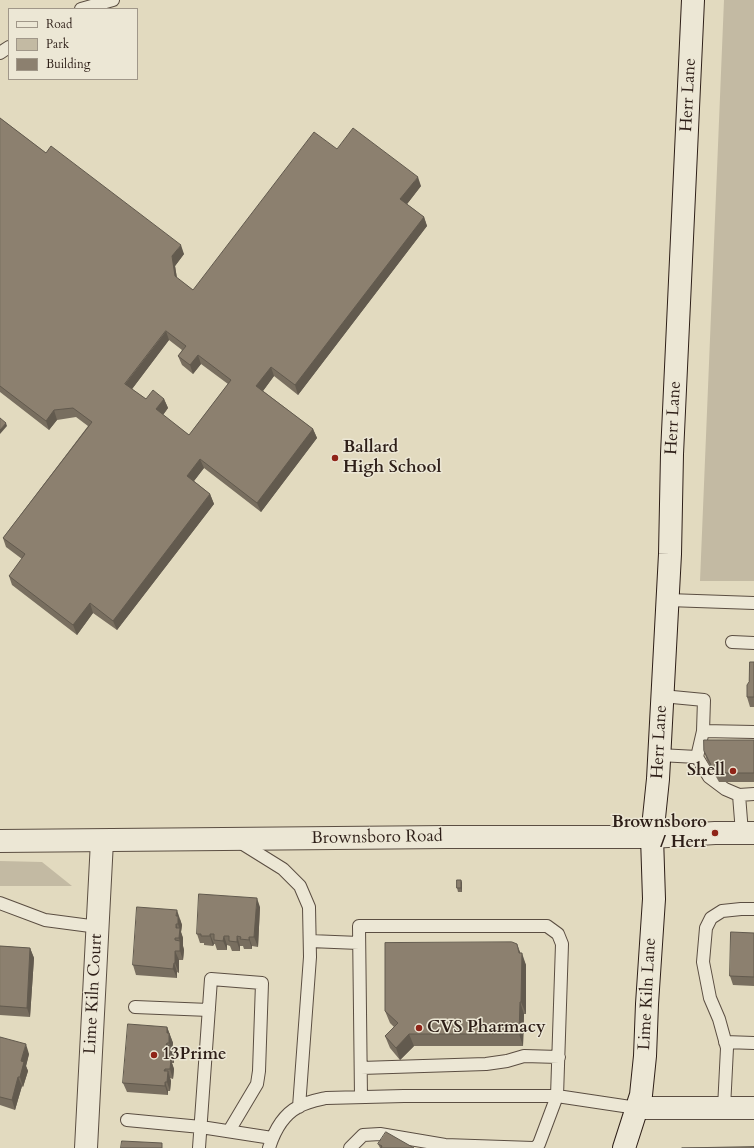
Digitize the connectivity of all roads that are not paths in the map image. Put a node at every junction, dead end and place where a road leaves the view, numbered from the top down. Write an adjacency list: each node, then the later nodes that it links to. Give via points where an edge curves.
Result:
1 (114, 0): 3 (lane)
2 (693, 0): 4 (street, Herr Lane, via 672,454)
3 (85, 8)
4 (668, 600): 5 (lane); 8 (street, Herr Lane)
5 (754, 603)
6 (732, 642): 7 (lane)
7 (754, 643)
8 (662, 696): 9 (lane, via 704,700); 11 (street, Herr Lane)
9 (703, 731): 10 (lane); 12 (lane)
10 (754, 732)
11 (659, 755): 12 (lane); 16 (street, Herr Lane)
12 (697, 757): 14 (lane, via 712,780)
13 (754, 794): 14 (lane)
14 (739, 795): 15 (lane)
15 (748, 833): 16 (street, Brownsboro Road)
16 (652, 837): 17 (street, Brownsboro Road); 34 (street, Lime Kiln Lane, via 654,899 645,1056)
17 (236, 839): 19 (street, Brownsboro Road); 23 (lane, via 283,869 300,886 309,907)
18 (0, 841): 19 (street, Brownsboro Road)
19 (102, 841): 22 (street, Lime Kiln Court)
20 (0, 903): 22 (lane, via 45,920)
21 (754, 910): 27 (lane, via 722,911 711,918 706,928 703,962 710,998)
22 (98, 927): 41 (street, Lime Kiln Court)
23 (310, 941): 24 (lane); 33 (lane)
24 (359, 944): 29 (lane, via 359,926 547,926 558,934 562,944); 30 (lane)
25 (135, 1008): 26 (lane)
26 (209, 1010): 38 (lane); 39 (lane, via 211,979 262,983 257,1084)
27 (725, 1042): 28 (lane); 35 (lane, via 727,1048)
28 (754, 1043)
29 (559, 1056): 30 (lane, via 524,1056 486,1064); 31 (lane)
30 (361, 1068): 32 (lane)
31 (557, 1096): 32 (lane); 34 (lane); 44 (lane, via 539,1144)
32 (361, 1097): 33 (lane, via 326,1098)
33 (299, 1107): 40 (lane, via 282,1121)
34 (637, 1108): 35 (street); 45 (street, Lime Kiln Lane)
35 (724, 1108): 36 (street)
36 (754, 1108)
37 (127, 1120): 38 (lane)
38 (201, 1127): 39 (lane); 42 (lane)
39 (229, 1131): 40 (lane)
40 (270, 1143)
41 (86, 1148)
42 (199, 1148)
43 (350, 1148): 44 (lane, via 363,1135 380,1134 445,1145)
44 (534, 1148)
45 (624, 1148)

